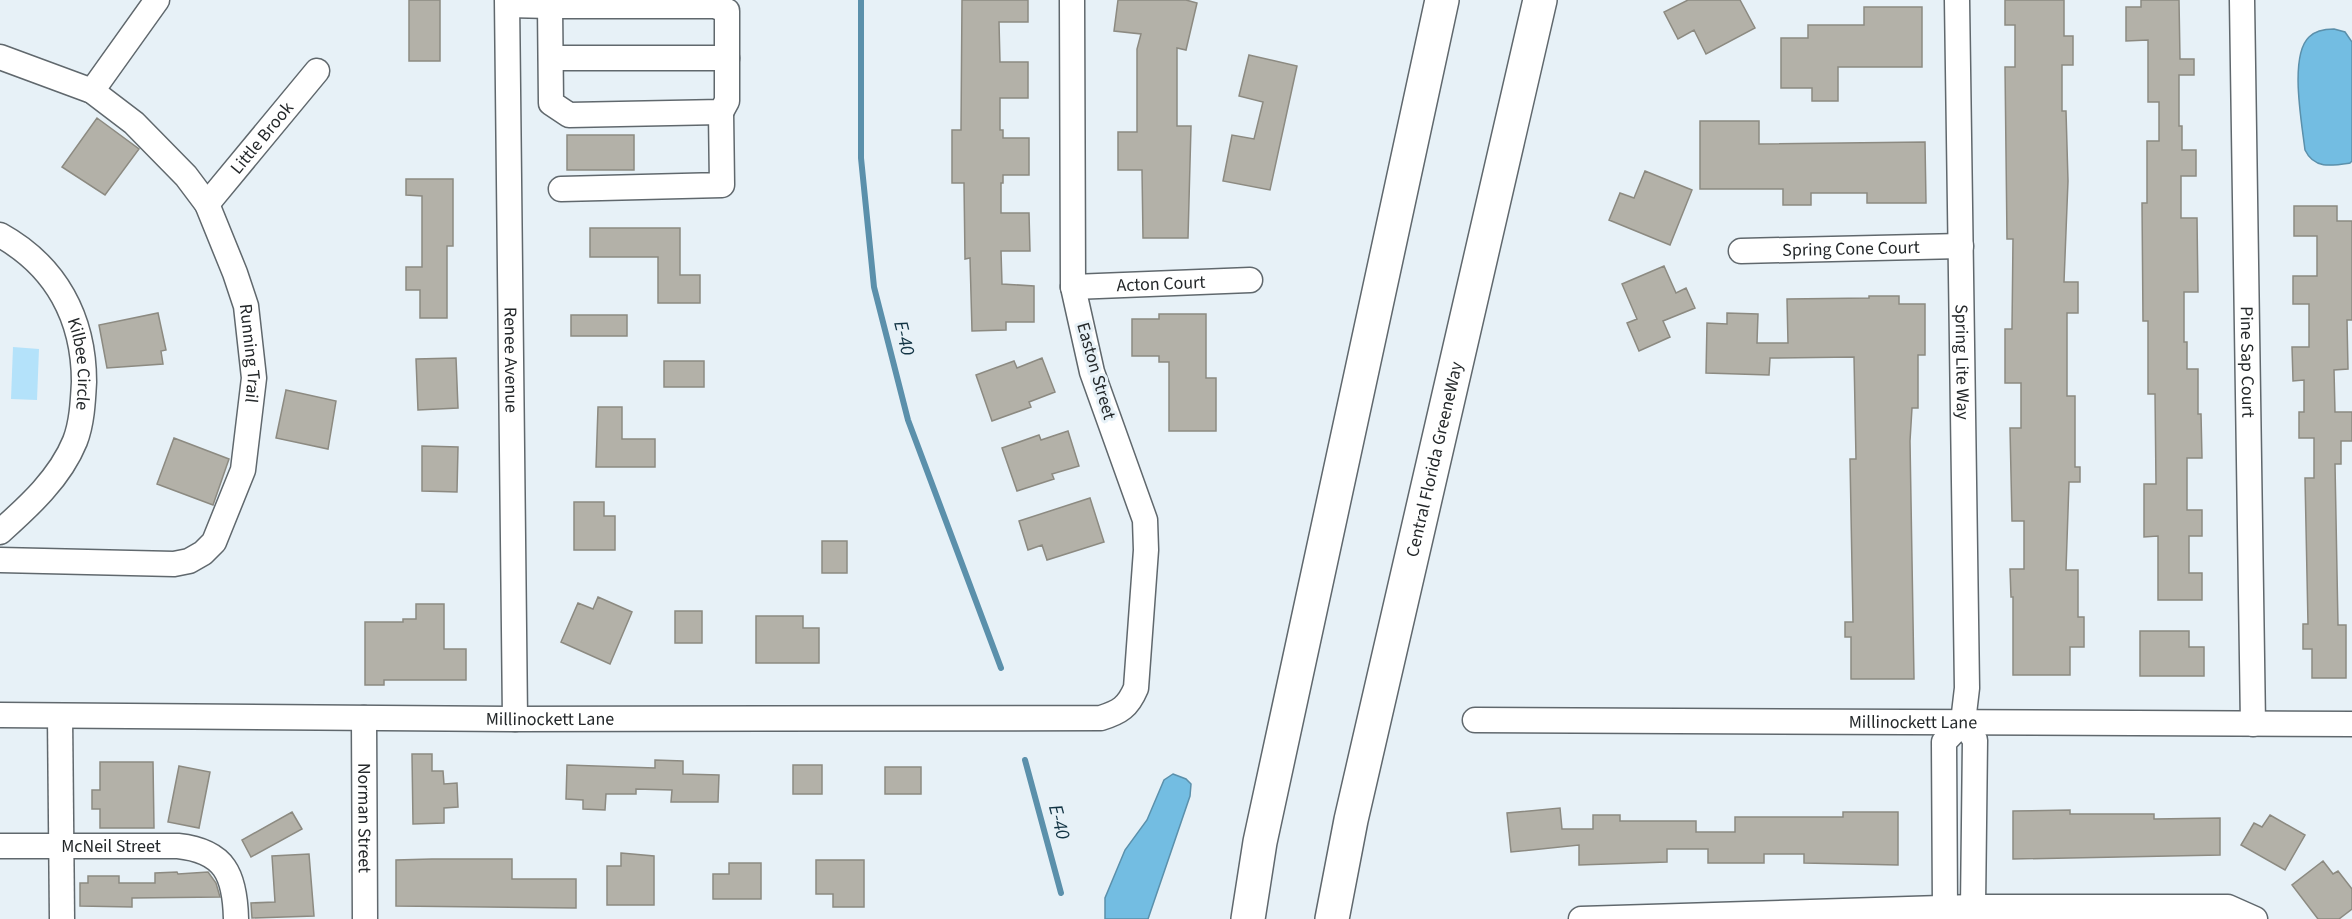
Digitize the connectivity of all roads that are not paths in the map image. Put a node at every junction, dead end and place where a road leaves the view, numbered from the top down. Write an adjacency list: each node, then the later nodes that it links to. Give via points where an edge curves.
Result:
1 (157, 0): 13 (street)
2 (1072, 0): 21 (street, Easton Street)
3 (1442, 0): 33 (highway)
4 (1540, 0): 44 (highway, Central Florida GreeneWay, via 1351,820)
5 (1958, 0): 18 (street, Spring Lite Way)
6 (2242, 0): 31 (street, Pine Sap Court)
7 (507, 3): 8 (street); 28 (street, Renee Avenue)
8 (551, 3): 10 (street); 11 (street, via 715,6 727,11)
9 (0, 57): 13 (street, Running Trail)
10 (551, 58): 11 (street); 14 (street, via 551,103 569,116)
11 (727, 58): 14 (street, via 727,101)
12 (317, 71): 16 (street, Little Brook)
13 (92, 91): 16 (street, Running Trail, via 149,139)
14 (721, 112): 15 (street, via 722,185)
15 (561, 189)
16 (207, 204): 23 (street, Running Trail, via 246,306 254,378 243,470 214,542 189,561 174,564)
17 (0, 236): 22 (street, Kilbee Circle, via 37,262 64,294 74,315 84,368 75,441 43,490)
18 (1961, 246): 19 (street, Spring Cone Court); 30 (street, Spring Lite Way, via 1967,688)
19 (1741, 251)
20 (1250, 280): 21 (street, Acton Court)
21 (1073, 287): 27 (street, Easton Street, via 1092,372 1145,520 1136,688 1120,712)
22 (0, 532)
23 (0, 560)
24 (0, 715): 25 (street, Millinockett Lane)
25 (60, 716): 26 (street, Millinockett Lane); 35 (street)
26 (364, 718): 28 (street, Millinockett Lane); 41 (street, Norman Street)
27 (1101, 718): 28 (street, Millinockett Lane)
28 (515, 719)
29 (1474, 720): 30 (street, Millinockett Lane)
30 (1963, 722): 31 (street, Millinockett Lane); 36 (street, via 1975,740); 37 (street, via 1944,742)
31 (2253, 724): 32 (street, Millinockett Lane)
32 (2352, 724)
33 (1260, 842): 42 (highway); 43 (highway)
34 (0, 846): 35 (street, McNeil Street)
35 (61, 848): 39 (street); 40 (street, McNeil Street, via 201,849 219,860 230,876)
36 (1972, 907): 37 (street); 46 (street, via 2228,907)
37 (1945, 909): 38 (street)
38 (1711, 917): 45 (street)
39 (62, 919)
40 (236, 919)
41 (365, 919)
42 (1233, 919)
43 (1248, 919)
44 (1332, 919)
45 (1581, 919)
46 (2256, 919)

